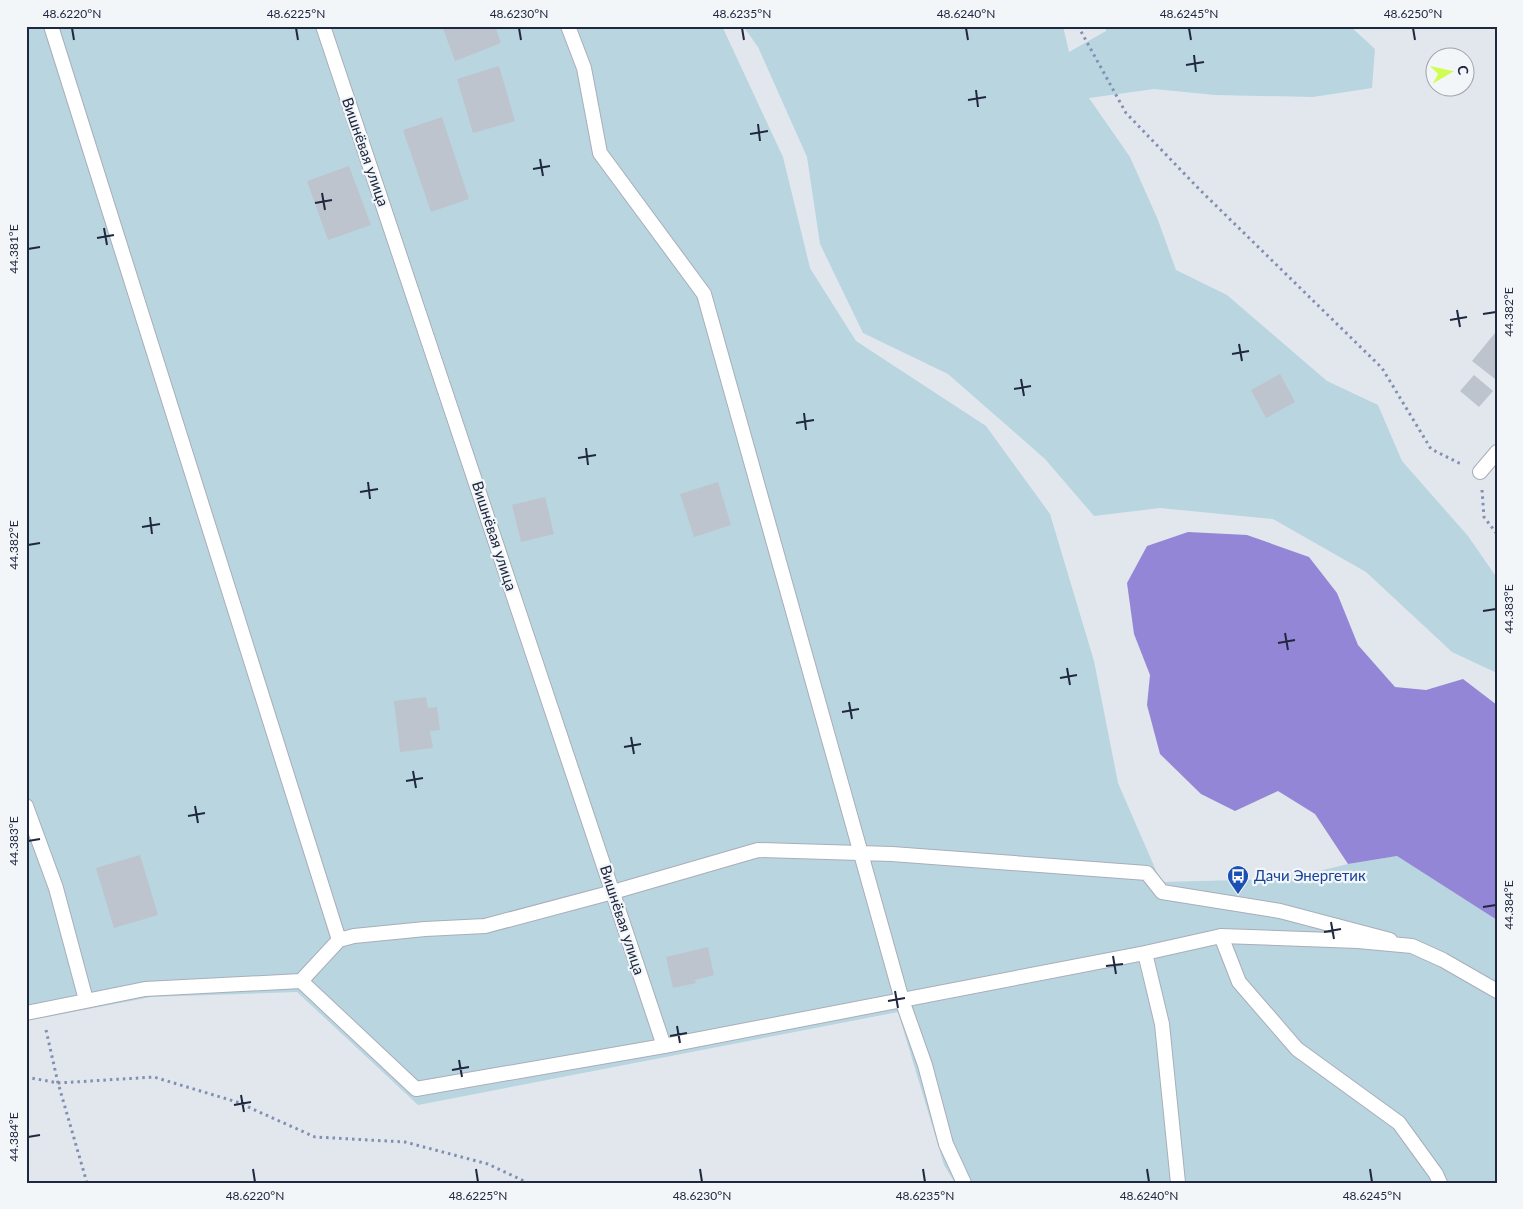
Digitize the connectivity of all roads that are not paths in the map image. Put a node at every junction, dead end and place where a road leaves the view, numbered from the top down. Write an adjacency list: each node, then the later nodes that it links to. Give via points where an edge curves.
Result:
1 (51, 26): 10 (street)
2 (323, 26): 8 (street, Вишнёвая улица)
3 (568, 26): 7 (street, via 584,68 600,153 704,294)
4 (1497, 452): 5 (street)
5 (1480, 472)
6 (26, 806): 15 (street, via 56,888)
7 (861, 853): 8 (street, via 758,850); 11 (street, via 1147,873 1162,892 1280,911); 16 (street)
8 (613, 892): 10 (street, via 485,926 416,930); 18 (street, Вишнёвая улица)
9 (1222, 936): 11 (street); 12 (street); 21 (street, via 1240,982 1298,1049 1399,1123)
10 (339, 940): 13 (street)
11 (1412, 946): 14 (street)
12 (1145, 953): 16 (street); 20 (street, via 1162,1024)
13 (301, 980): 15 (street, via 145,989); 18 (street, via 416,1089)
14 (1497, 991)
15 (86, 1000): 17 (street)
16 (902, 1000): 18 (street); 19 (street, via 925,1065 946,1144)
17 (26, 1012)
18 (664, 1046)
19 (964, 1183)
20 (1178, 1183)
21 (1440, 1183)

